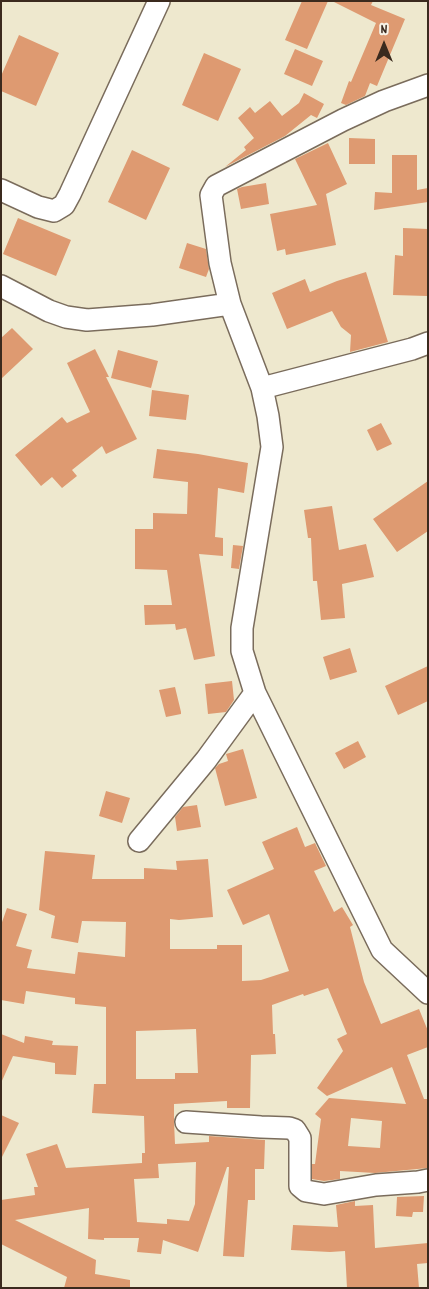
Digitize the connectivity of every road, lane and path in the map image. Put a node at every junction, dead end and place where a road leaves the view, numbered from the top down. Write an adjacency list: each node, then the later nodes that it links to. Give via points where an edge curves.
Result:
1 (159, 1): 3 (street, via 64,205 54,211)
2 (428, 85): 5 (street, via 368,108 216,186 211,195 212,205 220,263)
3 (1, 190)
4 (1, 286): 5 (street, via 49,311 87,320 152,316)
5 (230, 304): 7 (street)
6 (428, 343): 7 (street)
7 (262, 388): 8 (street, via 272,447 242,628 242,651)
8 (255, 693): 9 (street, via 206,760); 10 (street, via 382,950)
9 (139, 841)
10 (428, 993)
11 (186, 1122): 12 (street, via 295,1130 300,1138 300,1186 306,1191 324,1194)
12 (428, 1180)

